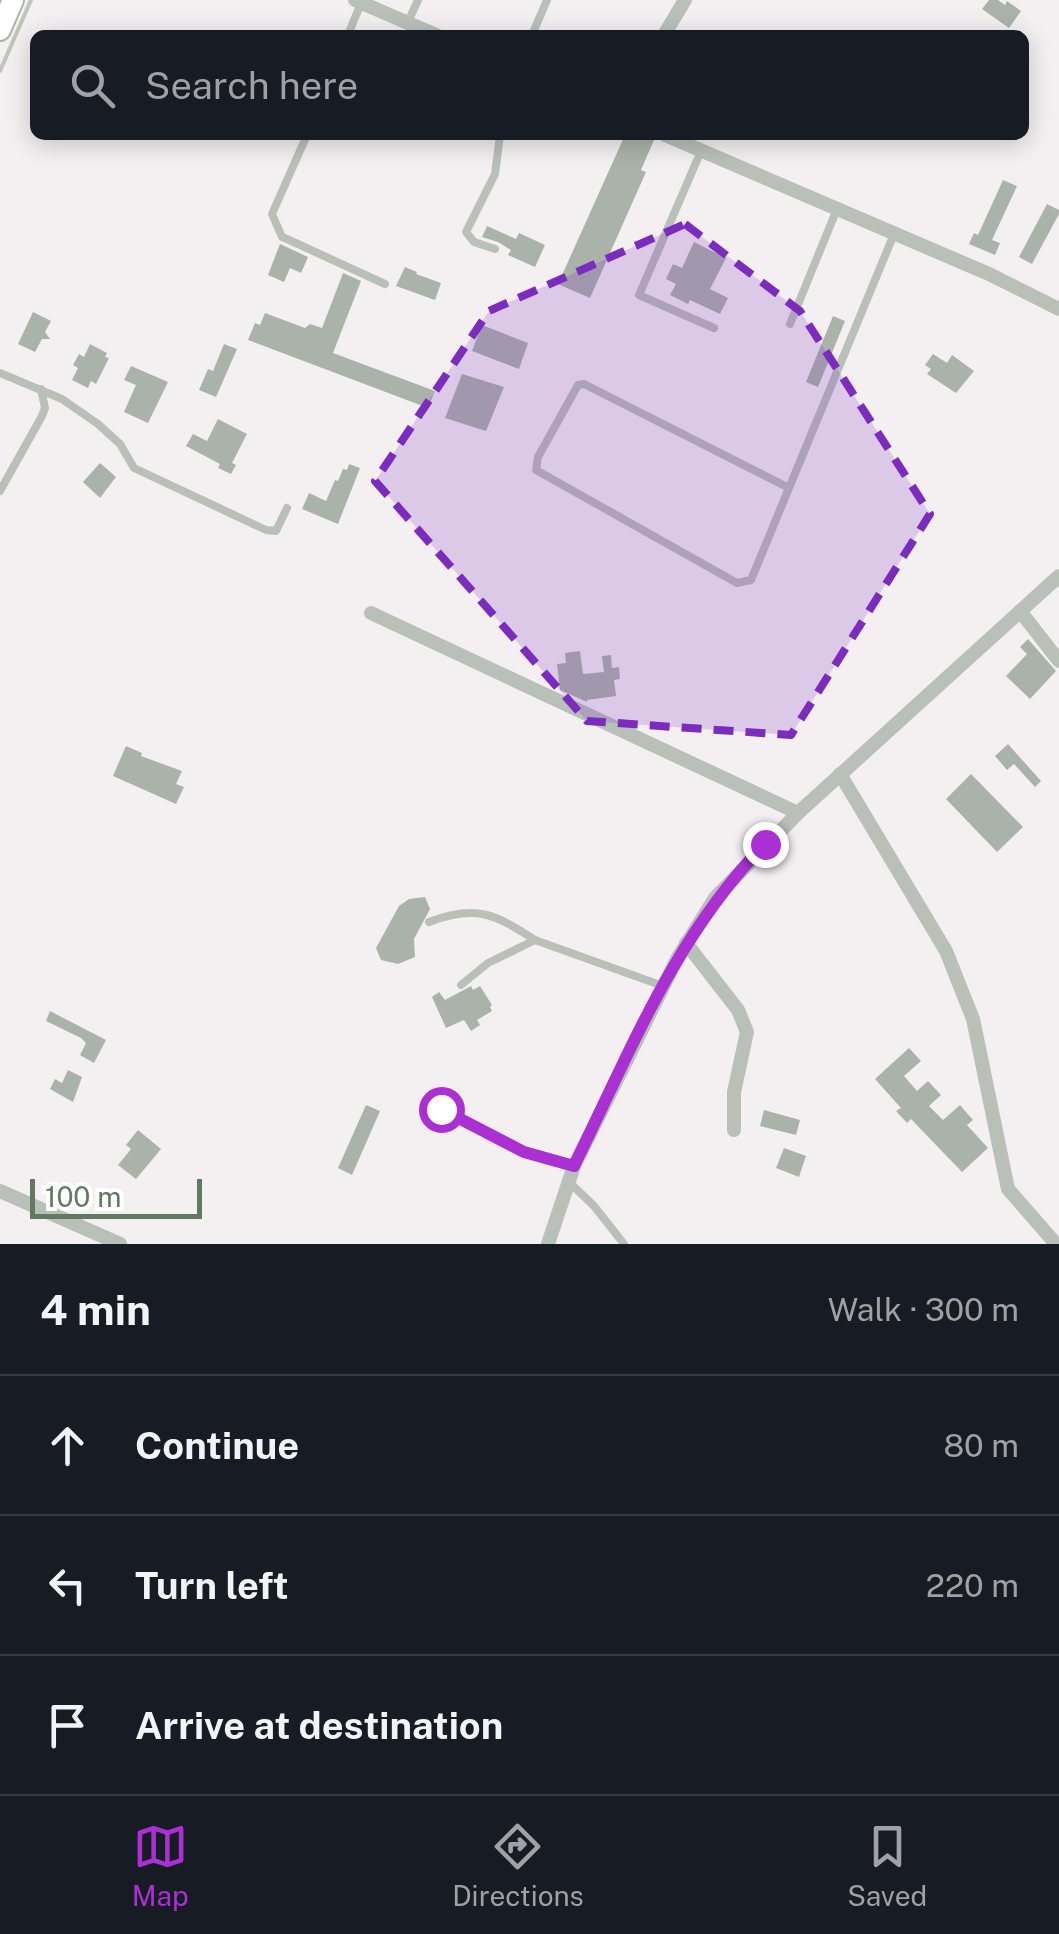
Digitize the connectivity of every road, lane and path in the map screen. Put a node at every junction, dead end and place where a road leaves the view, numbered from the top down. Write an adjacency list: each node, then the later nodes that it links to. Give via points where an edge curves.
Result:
1 (13, 0): 7 (main road)
2 (418, 0): 6 (lane)
3 (547, 0): 10 (lane)
4 (685, 0): 11 (street)
5 (358, 1): 6 (street); 8 (lane)
6 (408, 22): 9 (street)
7 (0, 30)
8 (349, 30)
9 (425, 30)
10 (534, 30)
11 (667, 30)
12 (304, 140): 19 (lane, via 272,214 279,232)
13 (499, 140): 18 (lane, via 495,174 466,232)
14 (676, 140): 15 (street)
15 (700, 151): 16 (street); 22 (lane, via 639,295)
16 (837, 209): 17 (street); 21 (lane)
17 (894, 234): 20 (street); 25 (lane)
18 (495, 248)
19 (385, 284)
20 (1059, 309)
21 (790, 324)
22 (714, 328)
23 (0, 373): 24 (lane)
24 (41, 389): 26 (lane, via 42,416); 27 (lane, via 112,436 134,468 266,530 276,531)
25 (789, 488): 25 (lane, via 751,580 736,583 536,470 584,384)
26 (0, 491)
27 (287, 508)
28 (1059, 576): 30 (street)
29 (371, 612): 33 (street)
30 (1020, 612): 31 (street); 32 (street)
31 (1059, 661)
32 (840, 774): 33 (street); 47 (street, via 946,950 974,1020 1008,1189)
33 (798, 813): 36 (street, via 737,873)
34 (430, 922): 35 (lane, via 486,913)
35 (535, 940): 37 (lane); 38 (lane)
36 (686, 943): 38 (street); 40 (street, via 738,1010 747,1032)
37 (461, 985)
38 (663, 986): 41 (street)
39 (441, 1109): 41 (lane, via 524,1152)
40 (734, 1130)
41 (574, 1166): 42 (street)
42 (569, 1182): 45 (street); 46 (lane)
43 (0, 1191): 44 (street)
44 (120, 1244)
45 (548, 1244)
46 (624, 1244)
47 (1056, 1244)

